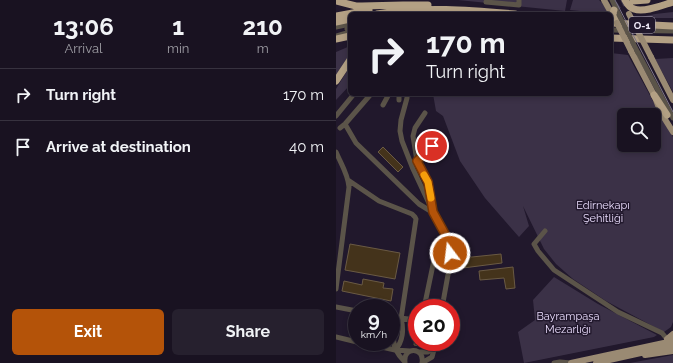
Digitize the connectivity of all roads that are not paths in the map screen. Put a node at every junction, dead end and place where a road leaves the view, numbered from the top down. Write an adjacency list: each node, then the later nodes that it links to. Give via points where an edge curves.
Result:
1 (519, 0): 8 (lane, via 519,5)
2 (604, 0): 15 (main road)
3 (612, 0): 16 (lane)
4 (624, 0): 9 (highway, via 630,7 640,10); 42 (main road, bridge)
5 (647, 0): 7 (highway)
6 (336, 1): 10 (highway, via 356,6)
7 (633, 1)
8 (486, 2)
9 (673, 2)
10 (421, 5): 11 (highway, via 455,7); 12 (highway)
11 (463, 10): 13 (highway, via 425,9); 14 (highway)
12 (360, 12)
13 (389, 12)
14 (489, 12)
15 (609, 12)
16 (616, 13): 21 (highway, via 613,13); 46 (lane, bridge)
17 (348, 14): 18 (highway)
18 (336, 16)
19 (348, 19): 20 (highway)
20 (336, 22)
21 (614, 23): 23 (highway, O-1); 35 (main road, bridge)
22 (348, 24): 24 (lane)
23 (673, 26)
24 (336, 27)
25 (613, 30): 27 (lane)
26 (348, 31): 29 (lane)
27 (673, 31)
28 (348, 32): 31 (highway)
29 (336, 36)
30 (613, 37): 32 (highway, O-1)
31 (336, 39)
32 (673, 39)
33 (348, 63): 34 (highway)
34 (336, 82)
35 (654, 95): 46 (highway); 49 (main road)
36 (352, 96): 45 (lane)
37 (369, 96): 47 (lane)
38 (388, 96): 43 (lane)
39 (399, 96): 41 (lane)
40 (407, 96): 54 (lane, via 401,120 402,141)
41 (399, 100)
42 (673, 100)
43 (383, 105)
44 (425, 113): 52 (lane, via 413,136)
45 (336, 116)
46 (670, 117)
47 (345, 124): 48 (lane); 54 (lane, via 356,143 419,204)
48 (340, 128)
49 (673, 132)
50 (440, 138): 52 (lane)
51 (336, 152): 53 (lane)
52 (417, 161): 54 (lane, via 428,182)
53 (348, 180): 57 (lane); 62 (lane, via 379,201 412,214 416,219)
54 (433, 212): 59 (lane, via 445,234 451,258)
55 (544, 231): 66 (lane, via 534,244 554,270 618,312)
56 (434, 260): 58 (lane)
57 (336, 289)
58 (426, 299)
59 (443, 299)
60 (336, 307): 61 (lane)
61 (348, 309)
62 (401, 319): 63 (lane); 68 (lane, via 403,326)
63 (408, 319)
64 (673, 334): 66 (main road)
65 (336, 337): 67 (lane)
66 (671, 339): 78 (main road)
67 (348, 340)
68 (400, 344)
69 (673, 346): 77 (main road)
70 (396, 351): 79 (lane)
71 (410, 351): 79 (lane, via 405,355)
72 (416, 351): 76 (lane)
73 (430, 351): 76 (lane)
74 (433, 351): 80 (lane, via 432,357)
75 (673, 351): 77 (main road)
76 (419, 352): 80 (lane)
77 (618, 358): 78 (main road)
78 (596, 360): 82 (main road)
79 (405, 362)
80 (422, 363)
81 (554, 363): 82 (lane)
82 (571, 363)

